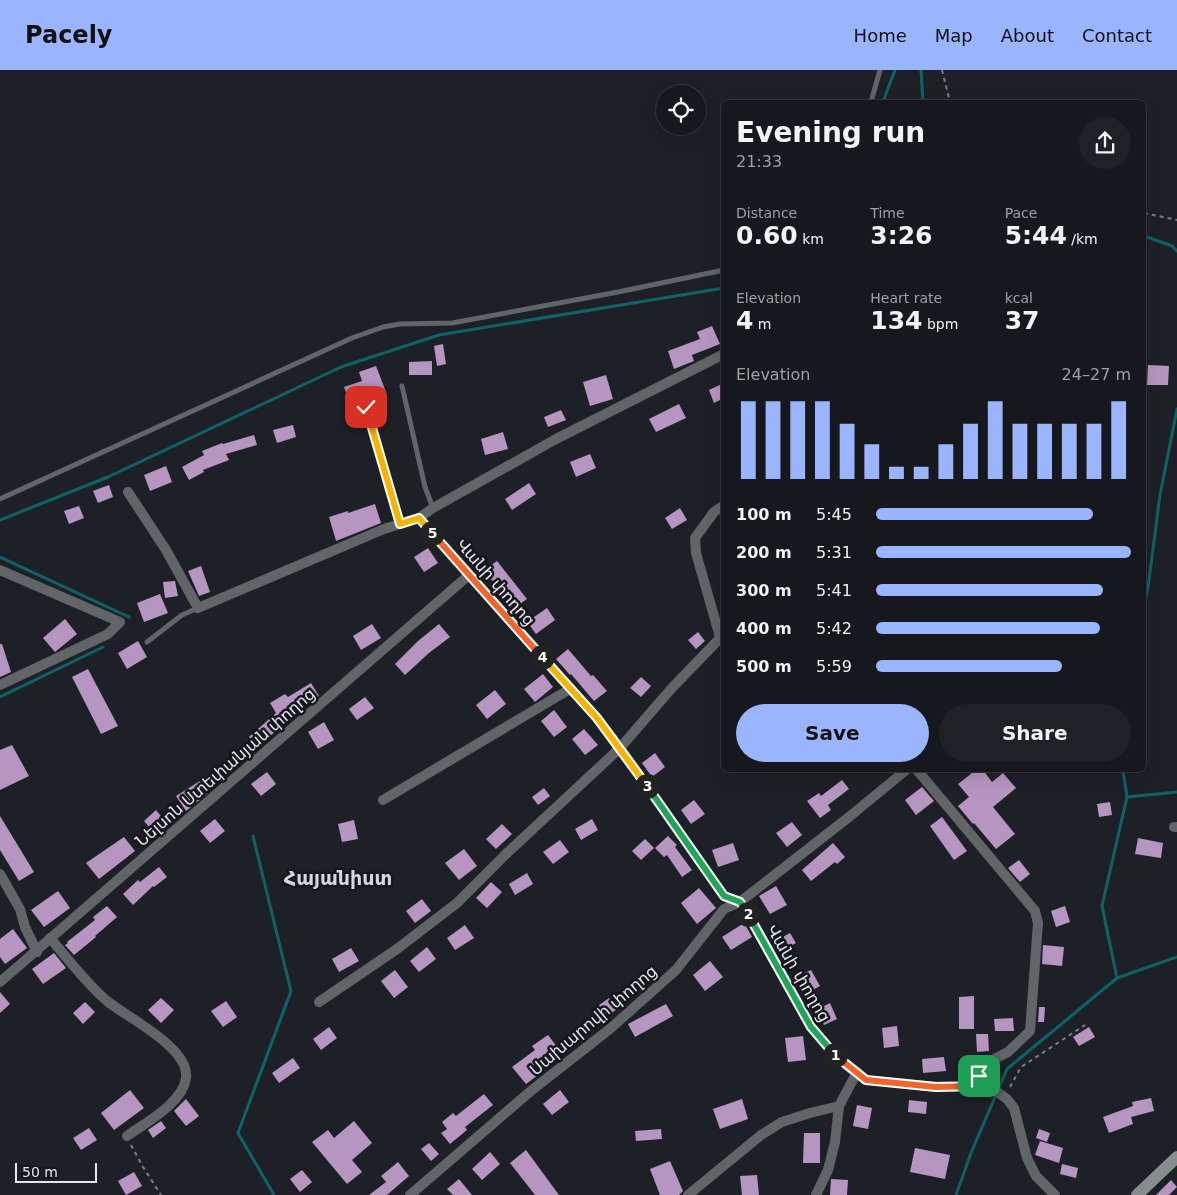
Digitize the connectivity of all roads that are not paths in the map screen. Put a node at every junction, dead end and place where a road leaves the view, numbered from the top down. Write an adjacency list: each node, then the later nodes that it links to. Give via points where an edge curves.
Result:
1 (880, 70): 2 (lane)
2 (872, 100)
3 (721, 271): 8 (lane, via 452,322 383,327 352,338)
4 (721, 356): 10 (street, via 556,439)
5 (402, 386): 10 (lane, via 425,487)
6 (366, 407): 12 (lane)
7 (128, 492): 15 (street, via 166,550)
8 (0, 499)
9 (721, 507): 16 (street, via 695,538 696,553)
10 (433, 508): 11 (street)
11 (419, 518): 12 (street); 14 (street, Վանի փողոց)
12 (400, 524): 15 (street)
13 (0, 570): 19 (street, via 120,622 108,634)
14 (469, 575): 20 (street, Վանի փողոց); 27 (street, Նելսոն Ստեփանյան փողոց)
15 (198, 608): 18 (lane, via 182,615)
16 (721, 633)
17 (721, 637): 21 (street, via 671,688)
18 (147, 642)
19 (0, 685)
20 (570, 689): 21 (street, Վանի փողոց); 24 (street)
21 (620, 748): 26 (street, Վանի փողոց, via 724,896); 30 (street, via 512,847 457,903)
22 (904, 772): 26 (street, Սախարովի փողոց)
23 (919, 772): 32 (street, via 1035,911 1038,923 1030,1031 1008,1052 981,1066)
24 (383, 800)
25 (0, 874): 28 (street, via 20,909)
26 (740, 902): 31 (street, Վանի փողոց, via 811,1027 838,1059); 37 (street, Սախարովի փողոց, via 724,909 676,970 611,1028 532,1090)
27 (50, 938): 28 (street, Նելսոն Ստեփանյան փողոց); 34 (street, via 101,994 169,1046 184,1065 186,1080 176,1097 161,1113)
28 (37, 952): 29 (street, Նելսոն Ստեփանյան փողոց)
29 (0, 982)
30 (319, 1002)
31 (857, 1072): 32 (street, Վանի փողոց, via 866,1080 936,1087); 33 (street)
32 (982, 1086): 36 (street, Վանի փողոց, via 996,1091 1014,1108 1027,1158 1036,1176)
33 (839, 1106): 38 (street, via 782,1122 761,1135); 39 (street, via 828,1170)
34 (127, 1136)
35 (1177, 1157): 40 (main road)
36 (1053, 1194)
37 (410, 1195)
38 (688, 1195)
39 (816, 1195)
40 (1137, 1195)

